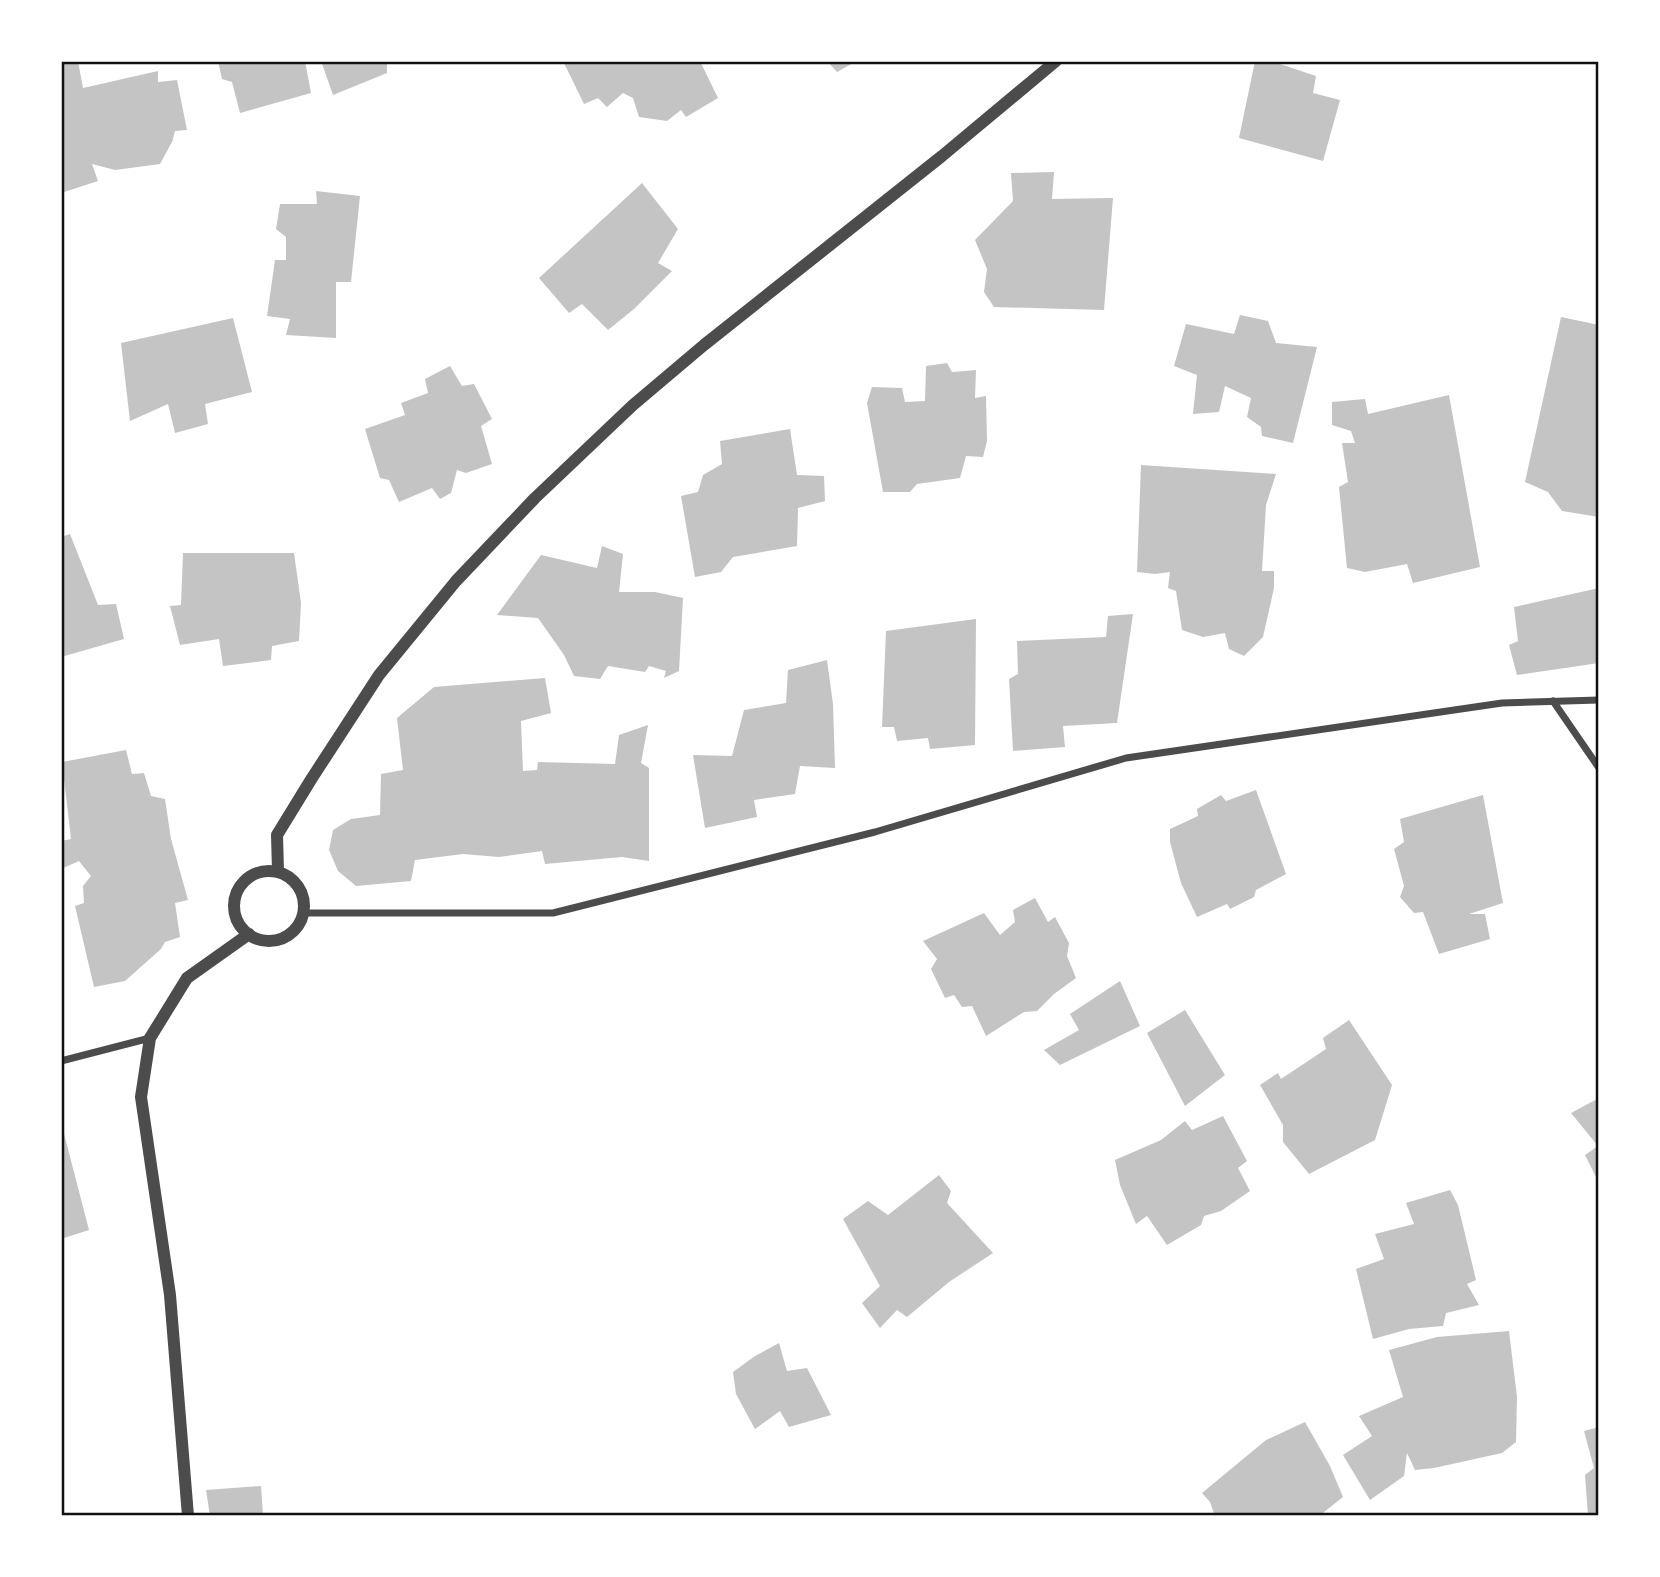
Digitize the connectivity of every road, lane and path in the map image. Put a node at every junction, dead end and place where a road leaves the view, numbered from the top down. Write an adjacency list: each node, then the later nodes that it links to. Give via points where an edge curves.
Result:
1 (1056, 61): 5 (street, via 704,345 535,498 464,572 379,676 277,835)
2 (1599, 700): 3 (street)
3 (1553, 701): 4 (street); 6 (street, via 1502,703 1126,758 875,832 553,913)
4 (1599, 768)
5 (278, 871): 6 (street, via 298,884); 7 (street, via 254,874 238,889 234,911)
6 (304, 913): 7 (street, via 296,929 276,941)
7 (248, 934): 8 (street, via 187,978)
8 (150, 1038): 9 (street); 10 (street, via 141,1097 170,1295)
9 (61, 1061)
10 (188, 1516)

